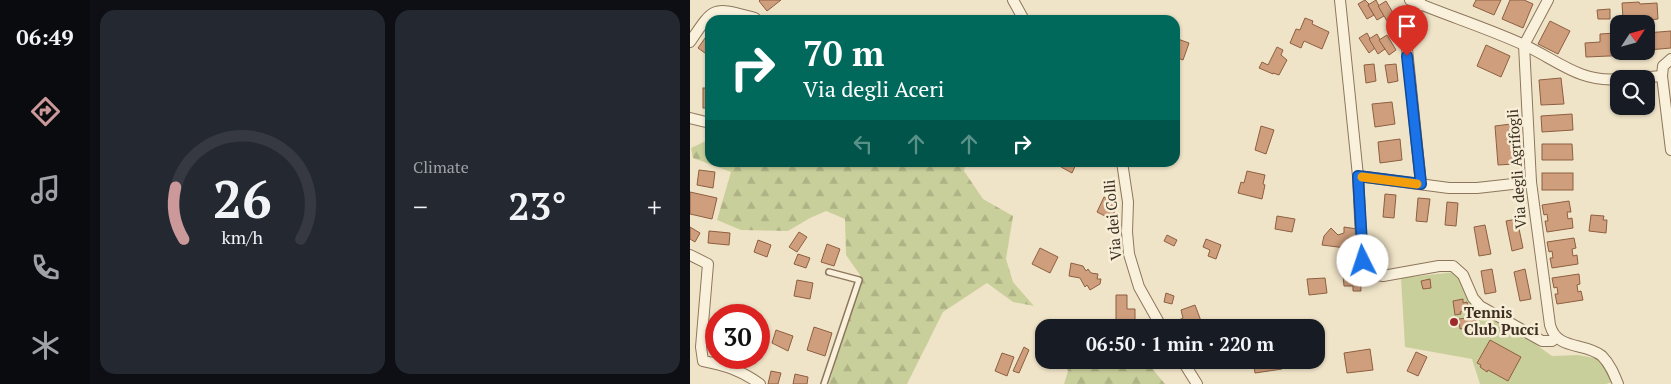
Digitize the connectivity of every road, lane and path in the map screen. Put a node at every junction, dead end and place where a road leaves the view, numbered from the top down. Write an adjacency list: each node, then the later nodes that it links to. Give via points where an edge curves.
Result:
1 (1013, 0): 7 (street)
2 (1340, 0): 19 (street)
3 (1548, 0): 10 (street)
4 (1416, 1): 10 (street); 21 (street, via 1407,50)
5 (709, 15): 6 (street, via 728,11)
6 (743, 15)
7 (1021, 15)
8 (705, 20): 9 (street)
9 (690, 42)
10 (1524, 45): 14 (street, via 1572,72); 20 (street, Via degli Agrifogli)
11 (1671, 59): 12 (street, via 1664,66)
12 (1662, 76): 13 (street); 17 (street)
13 (1655, 77)
14 (1610, 79)
15 (690, 118): 16 (street)
16 (705, 122)
17 (1671, 150)
18 (1123, 167): 24 (street, Via dei Colli, via 1128,202 1129,254 1140,287)
19 (1358, 176): 21 (street); 25 (street, via 1362,258 1369,271 1383,276 1453,266 1463,275 1480,306 1542,341)
20 (1531, 182): 21 (street, via 1477,188); 25 (street, Via degli Agrifogli, via 1550,325)
21 (1421, 184)
22 (690, 255): 27 (street, via 708,264 701,347 703,361 745,373)
23 (829, 272): 28 (lane, via 859,280)
24 (1157, 319)
25 (1556, 338): 30 (street, via 1600,355 1610,366)
26 (1188, 369): 29 (street)
27 (760, 384)
28 (824, 384)
29 (1197, 384)
30 (1618, 384)

